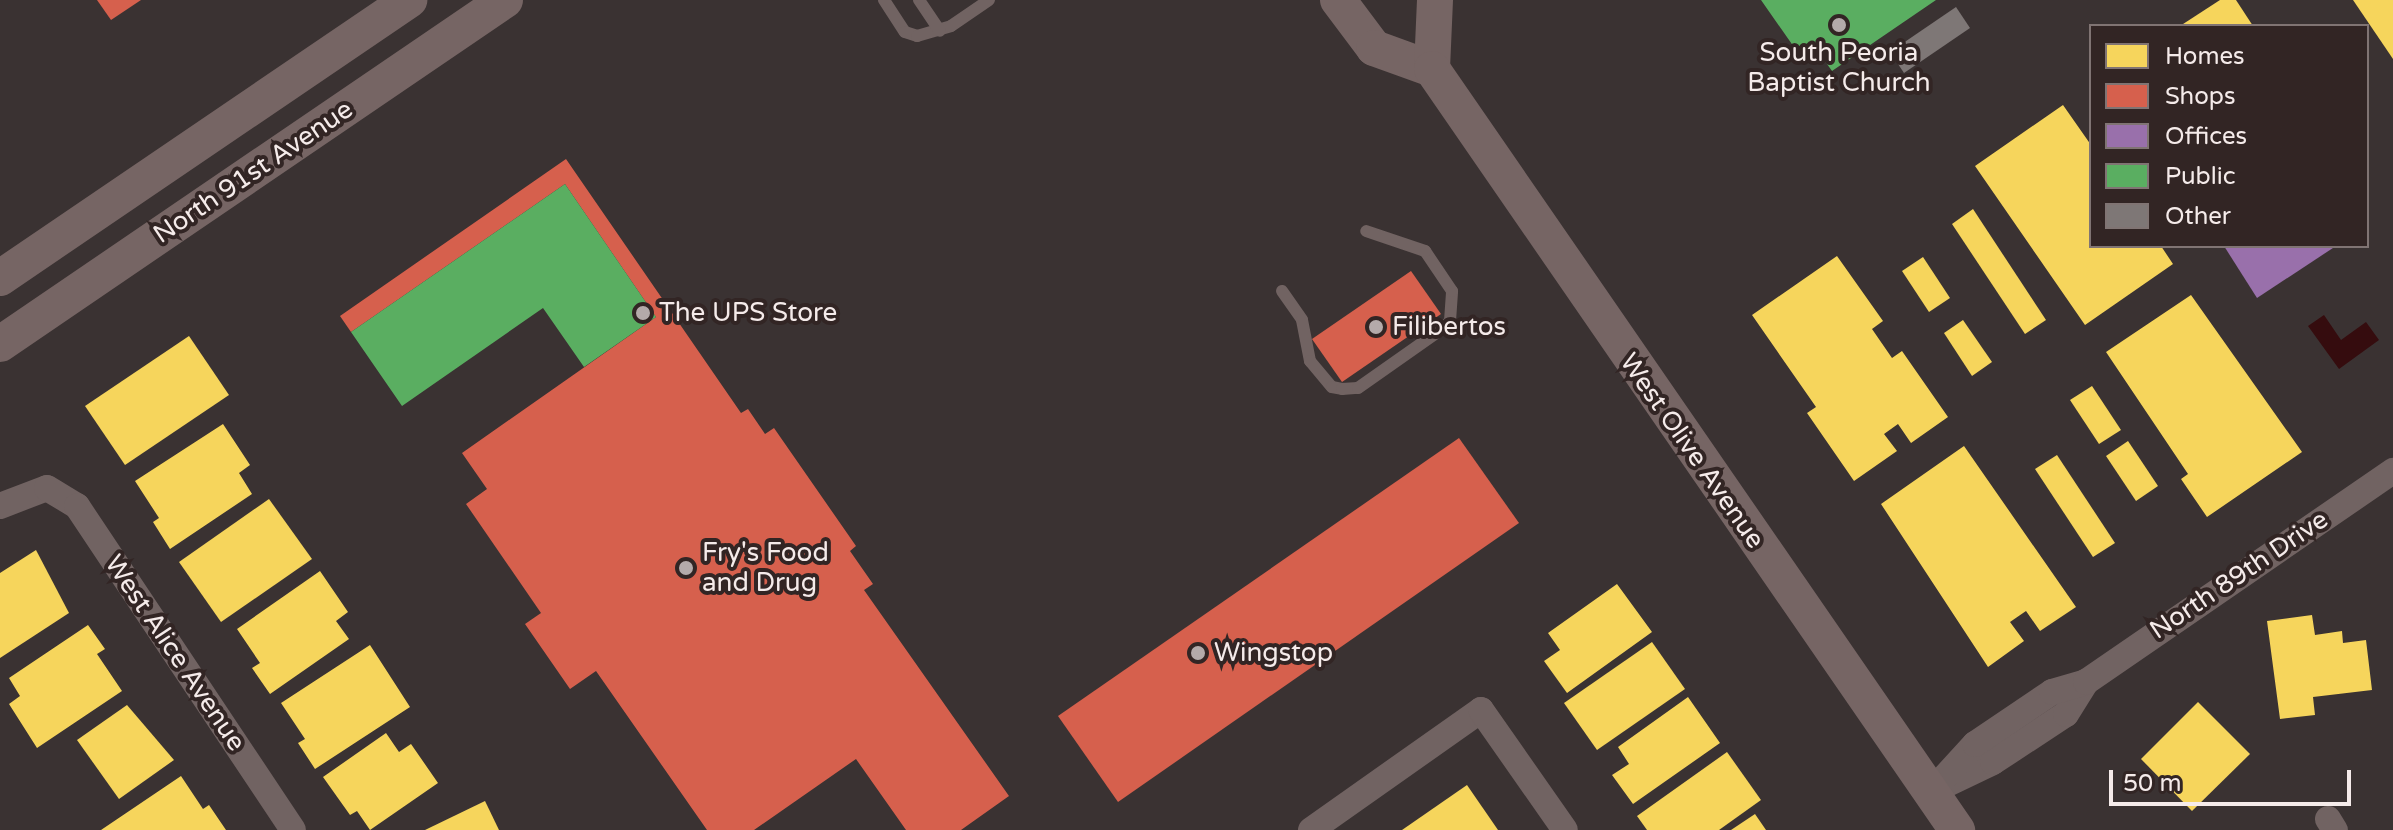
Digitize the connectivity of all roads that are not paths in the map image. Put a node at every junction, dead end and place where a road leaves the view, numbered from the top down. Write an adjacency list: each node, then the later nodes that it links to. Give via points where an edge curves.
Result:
1 (409, 0): 11 (main road)
2 (505, 0): 13 (main road, North 91st Avenue)
3 (884, 0): 8 (lane, via 905,32 917,36)
4 (919, 0): 8 (lane)
5 (989, 0): 8 (lane)
6 (1338, 0): 9 (main road, via 1374,48)
7 (1435, 0): 9 (main road)
8 (940, 31)
9 (1432, 69): 16 (main road, West Olive Avenue)
10 (1366, 231): 12 (lane, via 1425,251 1452,291 1450,321 1442,329 1358,388 1332,387 1310,361 1302,320)
11 (0, 278)
12 (1282, 291)
13 (0, 344)
14 (2393, 471): 16 (street, North 89th Drive, via 2086,682 2052,692 1975,744)
15 (0, 506): 17 (street, West Alice Avenue, via 47,488 77,506)
16 (1931, 792): 20 (main road, West Olive Avenue)
17 (293, 830)
18 (1311, 830): 19 (street, via 1481,710)
19 (1565, 830)
20 (1957, 830)

